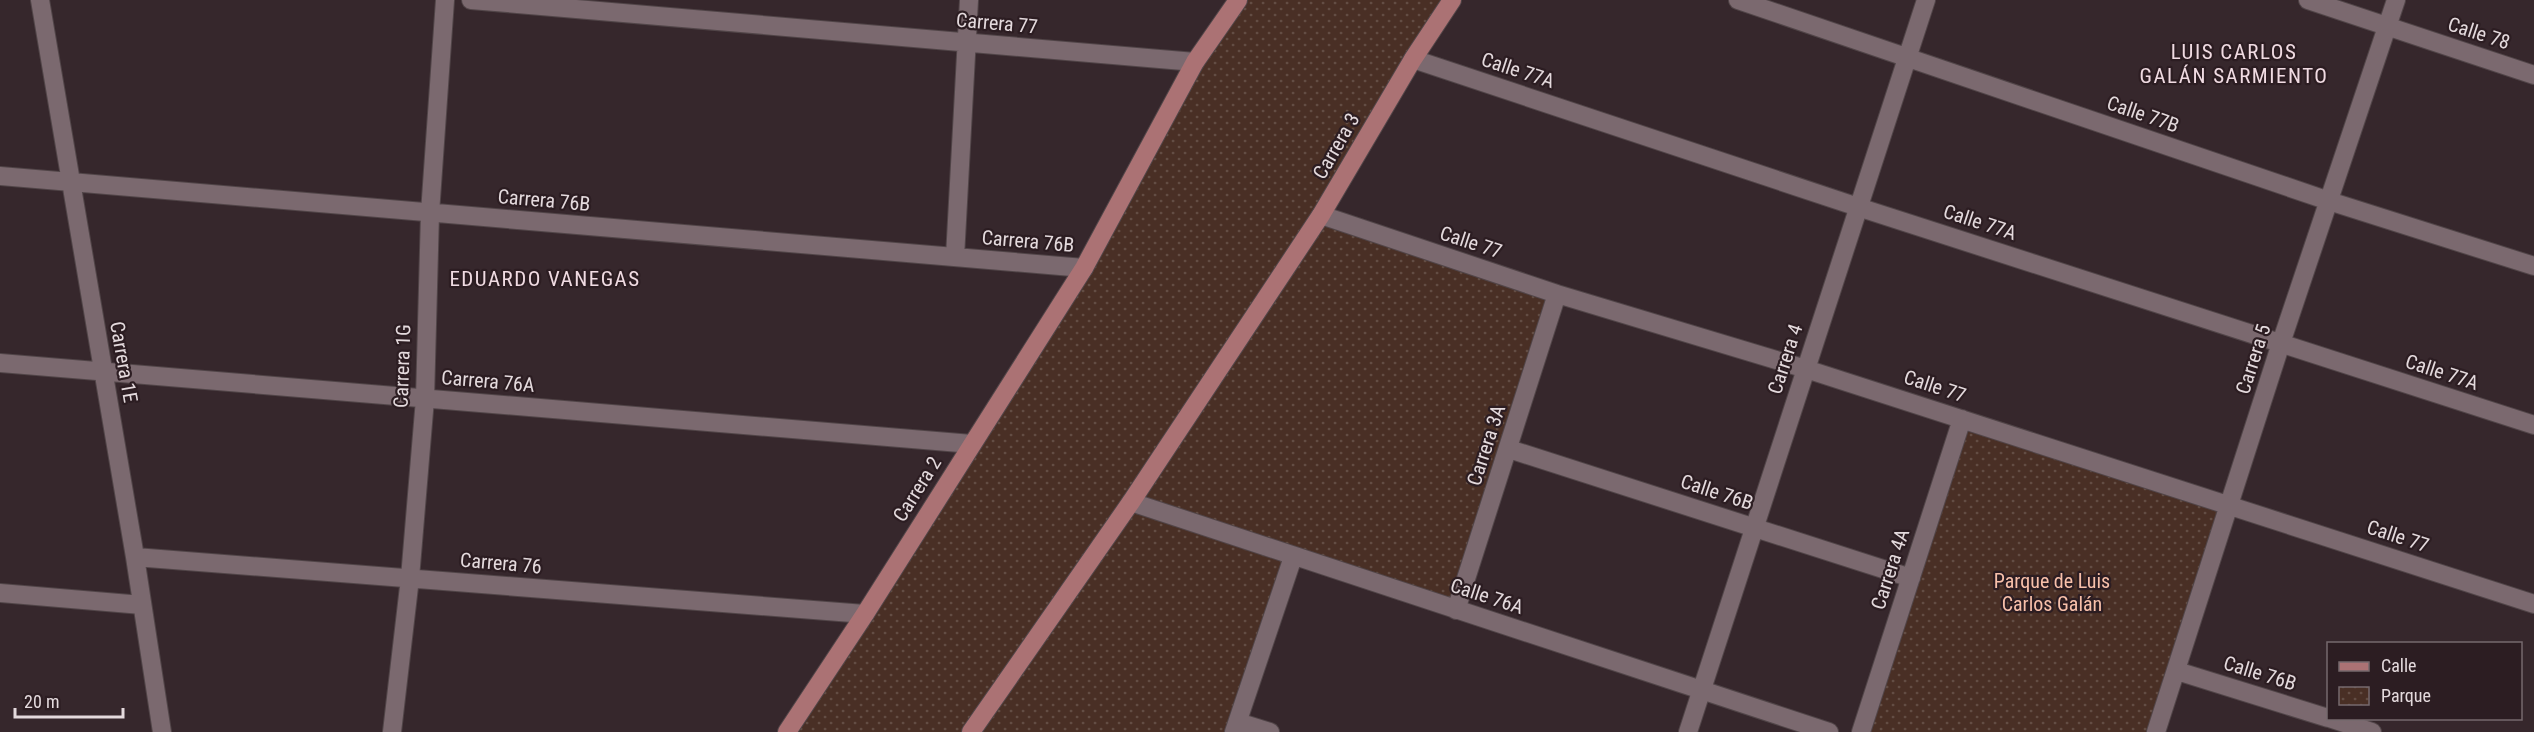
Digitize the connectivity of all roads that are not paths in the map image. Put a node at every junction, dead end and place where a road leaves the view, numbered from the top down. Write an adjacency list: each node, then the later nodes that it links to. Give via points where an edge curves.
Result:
1 (40, 0): 18 (street, Carrera 1E)
2 (445, 0): 21 (street, Carrera 1G)
3 (471, 0): 12 (street, Carrera 77)
4 (969, 0): 12 (street)
5 (1238, 0): 15 (main road)
6 (1452, 0): 14 (main road, Carrera 3)
7 (1738, 0): 13 (street, Calle 77B)
8 (1926, 0): 13 (street, Carrera 4)
9 (2308, 0): 11 (street, Calle 78)
10 (2396, 0): 11 (street, Carrera 5)
11 (2388, 27): 16 (street, Calle 78); 19 (street, Carrera 5)
12 (966, 43): 15 (street, Carrera 77); 23 (street)
13 (1907, 57): 19 (street, Calle 77B); 20 (street, Carrera 4)
14 (1413, 59): 20 (street, Calle 77A); 22 (main road, Carrera 3)
15 (1196, 62): 25 (main road)
16 (2534, 75)
17 (0, 176): 18 (street, Carrera 76B)
18 (70, 182): 21 (street, Carrera 76B); 30 (street, Carrera 1E)
19 (2329, 201): 24 (street, Calle 77B); 27 (street, Carrera 5)
20 (1858, 207): 27 (street, Calle 77A); 29 (street, Carrera 4)
21 (430, 213): 23 (street, Carrera 76B); 31 (street, Carrera 1G)
22 (1321, 215): 26 (street, Calle 77); 36 (main road, Carrera 3)
23 (955, 257): 25 (street, Carrera 76B)
24 (2534, 266)
25 (1084, 268): 34 (main road, Carrera 2)
26 (1557, 294): 29 (street, Calle 77); 35 (street, Carrera 3A)
27 (2281, 343): 33 (street, Calle 77A); 37 (street, Carrera 5)
28 (0, 363): 30 (street, Carrera 76A)
29 (1806, 369): 32 (street, Calle 77); 38 (street, Carrera 4)
30 (103, 372): 31 (street, Carrera 76A); 39 (street, Carrera 1E)
31 (424, 399): 34 (street, Carrera 76A); 41 (street, Carrera 1G)
32 (1962, 419): 37 (street, Calle 77); 42 (street, Carrera 4A)
33 (2534, 425)
34 (972, 444): 47 (main road, Carrera 2)
35 (1509, 449): 38 (street, Calle 76B); 46 (street, Carrera 3A)
36 (1131, 502): 40 (street, Calle 76A); 56 (main road)
37 (2231, 505): 44 (street, Calle 77); 48 (street, Carrera 5)
38 (1754, 528): 42 (street, Calle 76B); 49 (street, Carrera 4)
39 (135, 557): 41 (street, Carrera 76); 45 (street, Carrera 1E)
40 (1293, 557): 46 (street, Calle 76A); 52 (street)
41 (410, 578): 47 (street, Carrera 76); 54 (street, Carrera 1G)
42 (1911, 578): 60 (street, Carrera 4A)
43 (0, 593): 45 (street)
44 (2534, 604)
45 (142, 606): 53 (street, Carrera 1E)
46 (1456, 610): 49 (street, Calle 76A)
47 (865, 614): 55 (main road, Carrera 2)
48 (2178, 671): 50 (street, Calle 76B); 61 (street, Carrera 5)
49 (1701, 689): 58 (street, Carrera 4); 59 (street, Calle 76A)
50 (2327, 717)
51 (2335, 720): 62 (street, Calle 76B)
52 (1236, 727): 57 (street)
53 (162, 732)
54 (392, 732)
55 (787, 732)
56 (971, 732)
57 (1270, 732)
58 (1688, 732)
59 (1829, 732)
60 (1861, 732)
61 (2156, 732)
62 (2372, 732)

